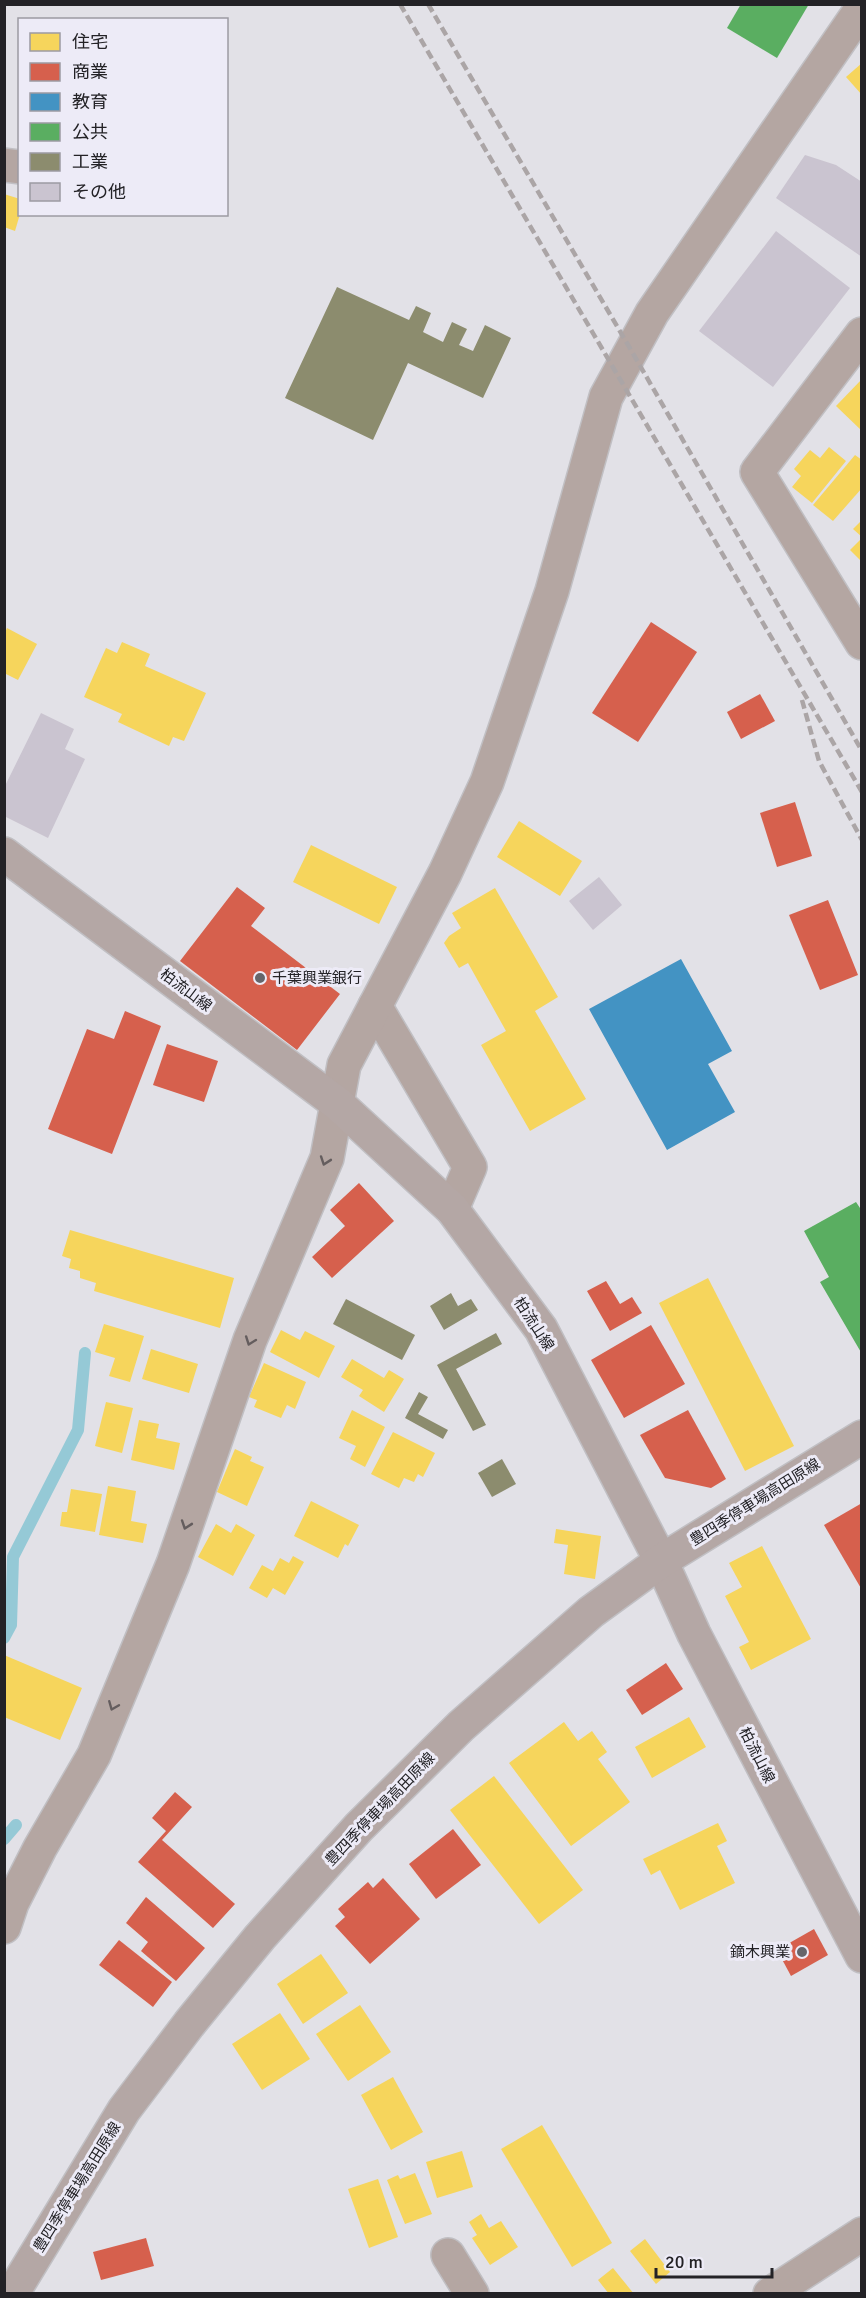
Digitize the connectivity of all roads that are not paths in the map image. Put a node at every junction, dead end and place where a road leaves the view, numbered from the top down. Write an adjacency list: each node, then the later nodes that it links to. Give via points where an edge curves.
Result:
1 (861, 8): 5 (street, via 652,313 606,397 552,591 501,746 445,873)
2 (861, 334): 3 (street, via 757,472)
3 (861, 643)
4 (4, 854): 6 (main road, 柏流山線)
5 (375, 1006): 6 (street, via 344,1065); 7 (street, via 470,1167)
6 (338, 1104): 7 (main road, 柏流山線); 10 (street, one-way to 10, via 327,1158 250,1340 173,1564 94,1755 40,1848)
7 (452, 1209): 9 (main road, 柏流山線, via 541,1329)
8 (861, 1437): 9 (main road, 豊四季停車場高田原線)
9 (661, 1561): 11 (main road, 柏流山線, via 694,1634); 14 (main road, 豊四季停車場高田原線, via 591,1612 461,1726 359,1827 260,1937 124,2110)
10 (4, 1927)
11 (861, 1956)
12 (861, 2234): 16 (street)
13 (448, 2255): 15 (street)
14 (12, 2294)
15 (472, 2294)
16 (770, 2294)

